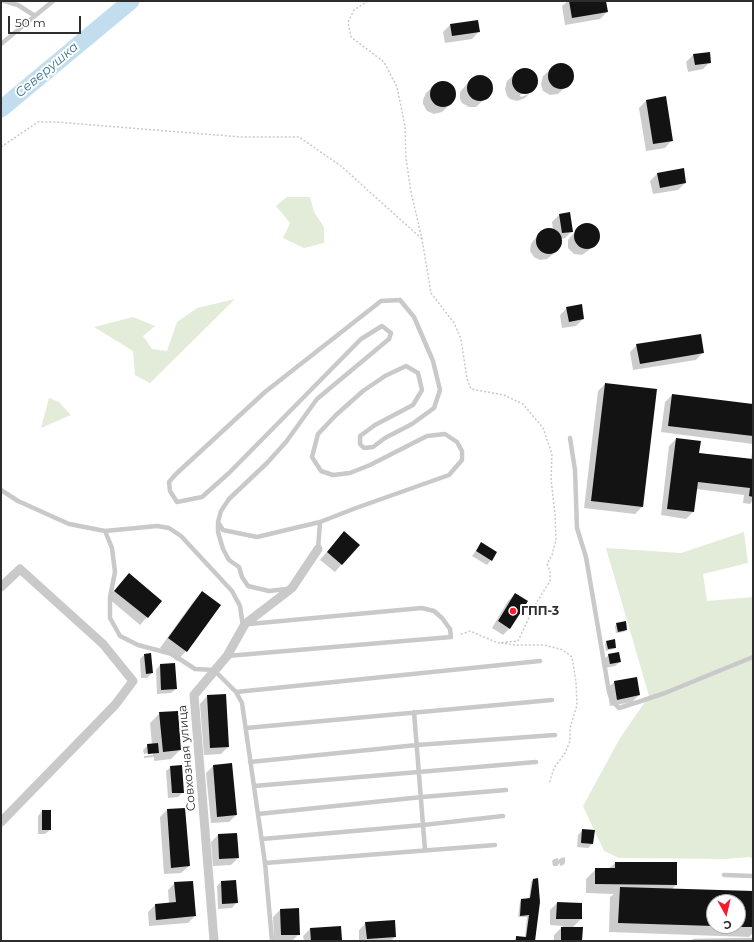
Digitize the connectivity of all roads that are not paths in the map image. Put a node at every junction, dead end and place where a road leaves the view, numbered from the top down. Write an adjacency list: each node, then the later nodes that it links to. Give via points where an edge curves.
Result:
1 (4, 1): 3 (lane, via 18,4)
2 (52, 1): 3 (lane)
3 (35, 16): 4 (lane)
4 (1, 44)
5 (570, 438): 15 (lane, via 575,470 577,528 586,557 608,686 614,703 619,708 638,702)
6 (1, 490): 9 (lane, via 18,501 69,524)
7 (218, 522): 8 (lane, via 223,530 257,538); 8 (lane, via 221,511 229,499 268,464 317,399 389,339 391,333 382,326 361,339 229,473 202,497 177,502 170,491 169,482 265,392 380,301 400,300 414,317 432,361 440,390 434,408 373,446 364,448 360,444 360,436 413,405 422,390 418,373 406,366 363,391 336,415 318,434 312,456 322,471 333,475 350,473 427,436 445,434 457,442 462,451 462,460 449,475); 12 (lane, via 223,549 229,560 239,567 248,586 269,592)
8 (320, 522): 10 (lane)
9 (105, 531): 13 (lane, via 157,526 169,528 181,536 232,591 240,606); 17 (lane, via 112,548 115,572 110,596 110,618 120,636 138,646 172,654 195,670)
10 (318, 549): 12 (street, Совхозная улица)
11 (1, 587): 32 (street, via 20,569 103,644 133,681 115,705)
12 (292, 588): 13 (street, Совхозная улица)
13 (243, 628): 14 (street, Совхозная улица); 14 (lane, via 422,608 434,611 442,618 450,629 451,637)
14 (227, 656): 17 (street, Совхозная улица)
15 (753, 657)
16 (540, 661): 18 (lane)
17 (214, 670): 18 (lane); 41 (street, Совхозная улица, via 194,695)
18 (236, 692): 21 (lane, via 242,703)
19 (552, 700): 20 (lane)
20 (414, 712): 21 (lane); 23 (lane)
21 (246, 728): 24 (lane)
22 (555, 736): 23 (lane)
23 (417, 745): 24 (lane); 26 (lane)
24 (250, 762): 27 (lane)
25 (536, 762): 26 (lane)
26 (418, 772): 27 (lane); 29 (lane)
27 (254, 786): 30 (lane)
28 (506, 790): 29 (lane)
29 (422, 797): 30 (lane); 33 (lane)
30 (258, 814): 34 (lane)
31 (503, 816): 33 (lane)
32 (1, 822)
33 (423, 825): 34 (lane); 36 (lane)
34 (262, 839): 37 (lane)
35 (495, 845): 36 (lane)
36 (425, 850): 37 (lane)
37 (265, 863): 42 (lane)
38 (724, 875): 39 (lane)
39 (753, 876)
40 (753, 940): 43 (lane)
41 (214, 941)
42 (272, 941)
43 (694, 941)

